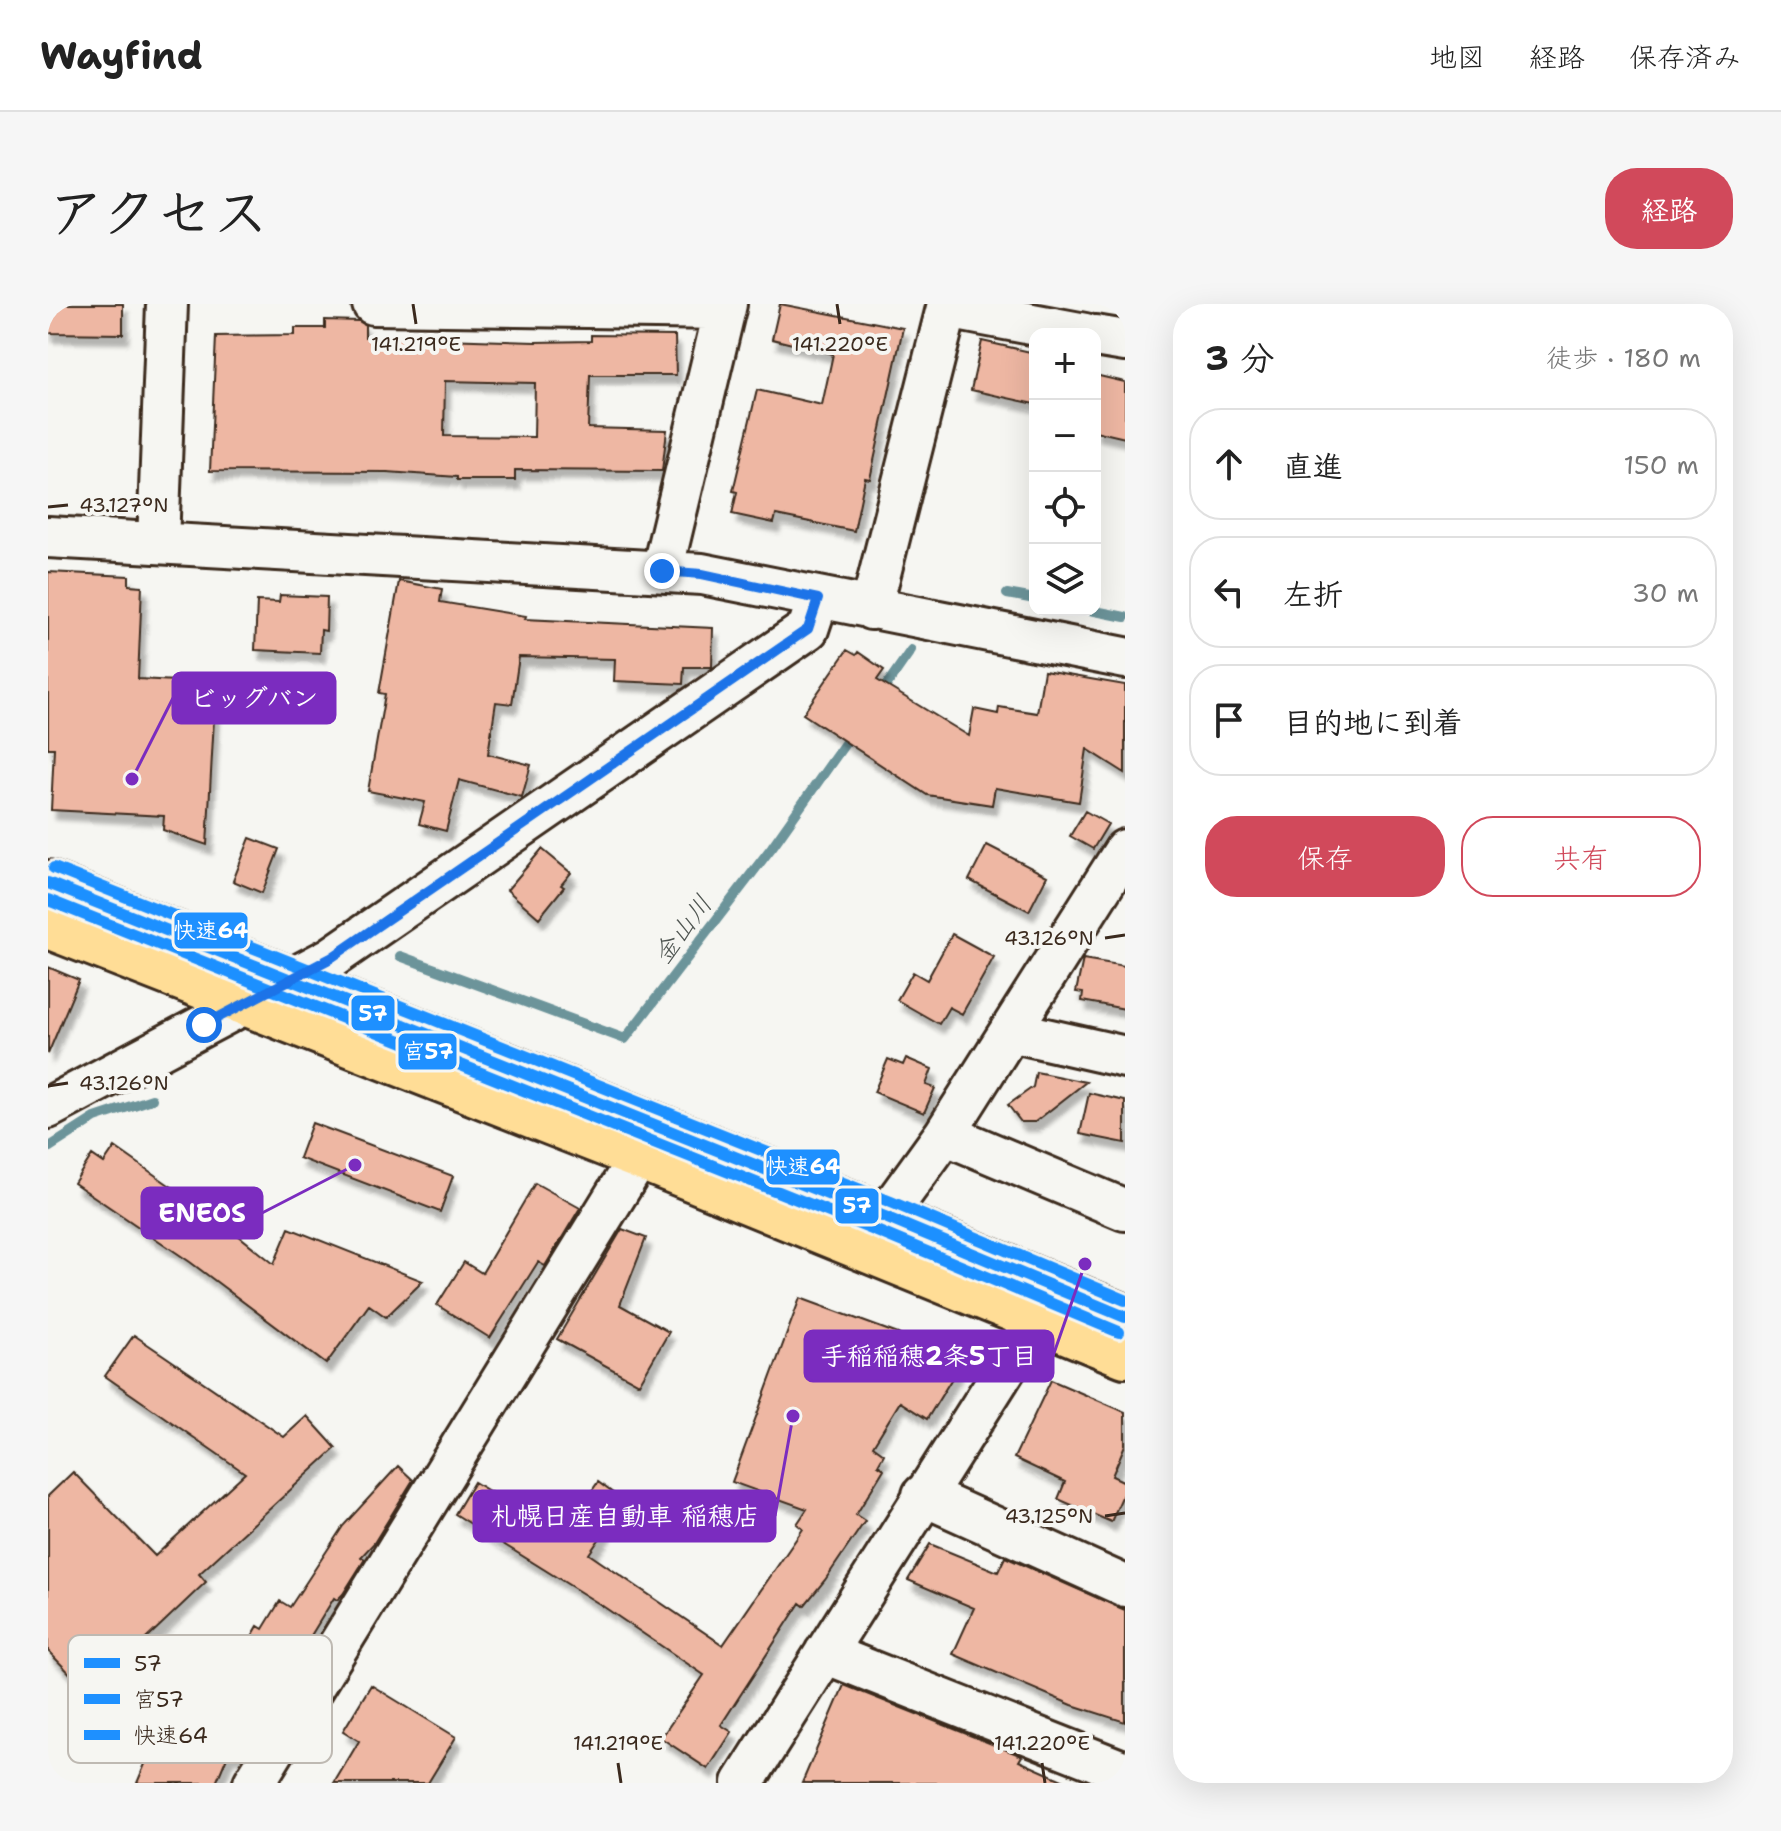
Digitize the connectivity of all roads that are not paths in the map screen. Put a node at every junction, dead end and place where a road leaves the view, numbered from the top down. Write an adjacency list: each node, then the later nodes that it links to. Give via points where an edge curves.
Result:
1 (167, 304): 10 (street)
2 (373, 304): 3 (street)
3 (523, 305): 5 (street)
4 (947, 306): 6 (street); 13 (street)
5 (725, 307): 11 (street)
6 (1055, 328)
7 (1101, 337): 8 (street)
8 (1125, 341)
9 (48, 537): 10 (street)
10 (158, 543): 11 (street)
11 (662, 571): 12 (street, via 702,574)
12 (818, 599): 13 (street); 18 (street, via 808,629 331,958)
13 (871, 609): 14 (street)
14 (1125, 658)
15 (1124, 855): 20 (street)
16 (48, 883): 18 (highway)
17 (48, 926): 19 (highway)
18 (292, 979): 19 (street); 26 (highway)
19 (247, 1002): 22 (street); 24 (highway)
20 (1010, 1031): 21 (street); 23 (street)
21 (1125, 1057)
22 (48, 1108)
23 (945, 1134): 25 (street); 26 (street)
24 (639, 1157): 28 (highway); 33 (street)
25 (1125, 1210)
26 (885, 1217): 27 (highway)
27 (1125, 1317)
28 (1036, 1320): 29 (highway); 30 (street)
29 (1125, 1355)
30 (923, 1495): 31 (street); 32 (street)
31 (1125, 1586)
32 (825, 1653): 35 (street); 37 (street)
33 (332, 1656)
34 (266, 1763): 36 (street)
35 (1125, 1772)
36 (254, 1783)
37 (743, 1783)

